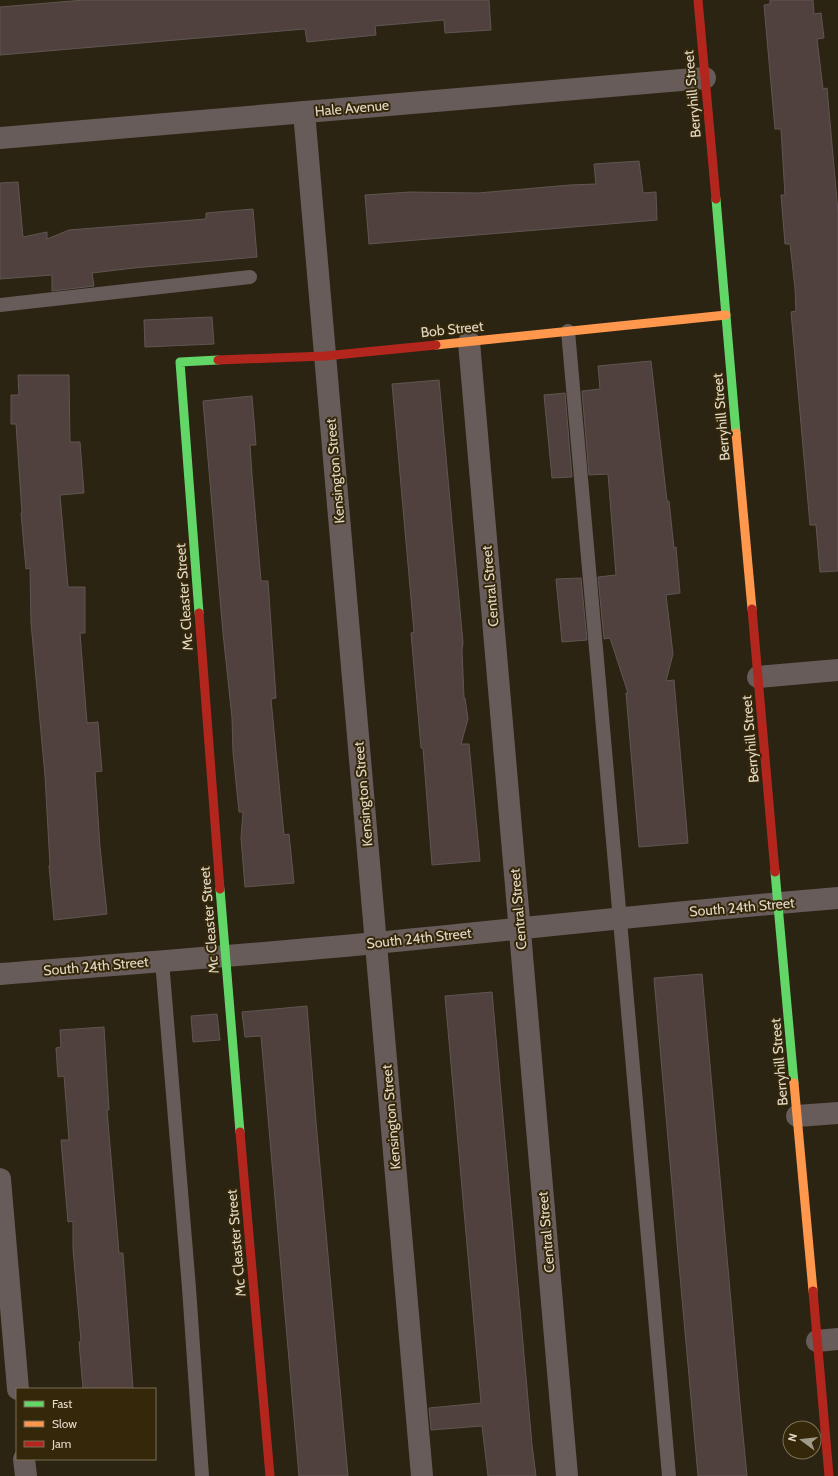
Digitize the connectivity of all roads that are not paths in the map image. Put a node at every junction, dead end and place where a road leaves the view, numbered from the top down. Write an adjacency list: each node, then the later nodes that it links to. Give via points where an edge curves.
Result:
1 (698, 0): 2 (street, Berryhill Street)
2 (704, 78): 3 (street, Hale Avenue); 7 (street, Berryhill Street)
3 (304, 112): 4 (street, Hale Avenue); 10 (street, Kensington Street)
4 (0, 138)
5 (250, 277): 6 (lane)
6 (0, 305)
7 (726, 315): 8 (street, Bob Street); 13 (street, Berryhill Street)
8 (568, 331): 9 (street, Bob Street); 16 (lane)
9 (469, 342): 10 (street, Bob Street); 17 (street, Central Street)
10 (325, 356): 11 (street, Bob Street); 18 (street, Kensington Street)
11 (180, 362): 19 (street, Mc Cleaster Street)
12 (838, 670): 13 (street)
13 (758, 677): 15 (street, Berryhill Street)
14 (838, 898): 15 (street, South 24th Street)
15 (778, 903): 16 (street, South 24th Street); 23 (street, Berryhill Street)
16 (620, 918): 17 (street, South 24th Street); 33 (lane)
17 (520, 928): 18 (street, South 24th Street); 32 (street, Central Street)
18 (376, 943): 19 (street, South 24th Street); 31 (street, Kensington Street)
19 (225, 957): 20 (street, South 24th Street); 30 (street, Mc Cleaster Street)
20 (162, 960): 21 (street, South 24th Street); 29 (lane, via 189,1280)
21 (0, 974)
22 (838, 1113): 23 (street)
23 (797, 1116): 25 (street, Berryhill Street)
24 (0, 1179): 26 (street)
25 (828, 1340): 34 (street, Berryhill Street)
26 (18, 1388)
27 (24, 1460): 28 (street)
28 (26, 1476)
29 (202, 1476)
30 (270, 1476)
31 (422, 1476)
32 (567, 1476)
33 (669, 1476)
34 (829, 1476)

